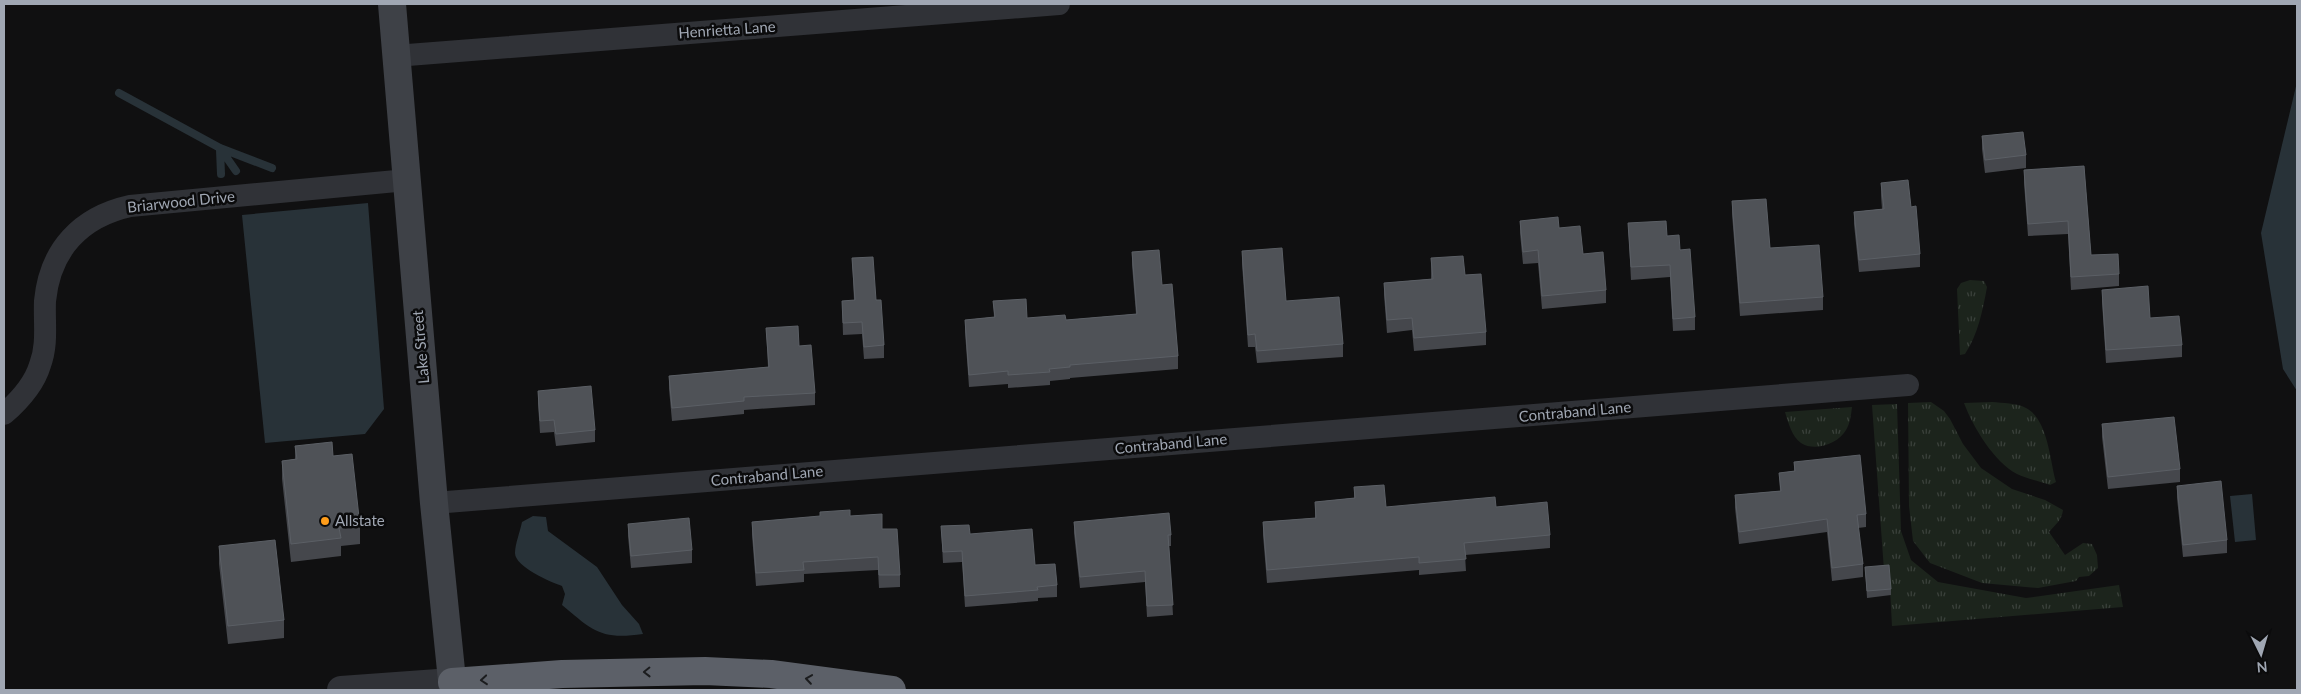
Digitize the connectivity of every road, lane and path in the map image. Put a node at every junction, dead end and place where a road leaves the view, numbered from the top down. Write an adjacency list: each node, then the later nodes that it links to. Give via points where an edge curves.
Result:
1 (392, 4): 3 (main road, Lake Street)
2 (1059, 4): 3 (street, Henrietta Lane)
3 (395, 56): 4 (main road, Lake Street)
4 (407, 180): 6 (street, Briarwood Drive, via 130,206 110,210 92,220 73,235 58,255 50,274 45,301 46,341 40,366 31,384); 7 (main road, Lake Street)
5 (1908, 385): 7 (street, Contraband Lane)
6 (4, 414)
7 (434, 503): 8 (main road, Lake Street)
8 (453, 686): 9 (street); 10 (highway, one-way to 8, via 771,674 705,672 562,674)
9 (341, 690)
10 (892, 690)

